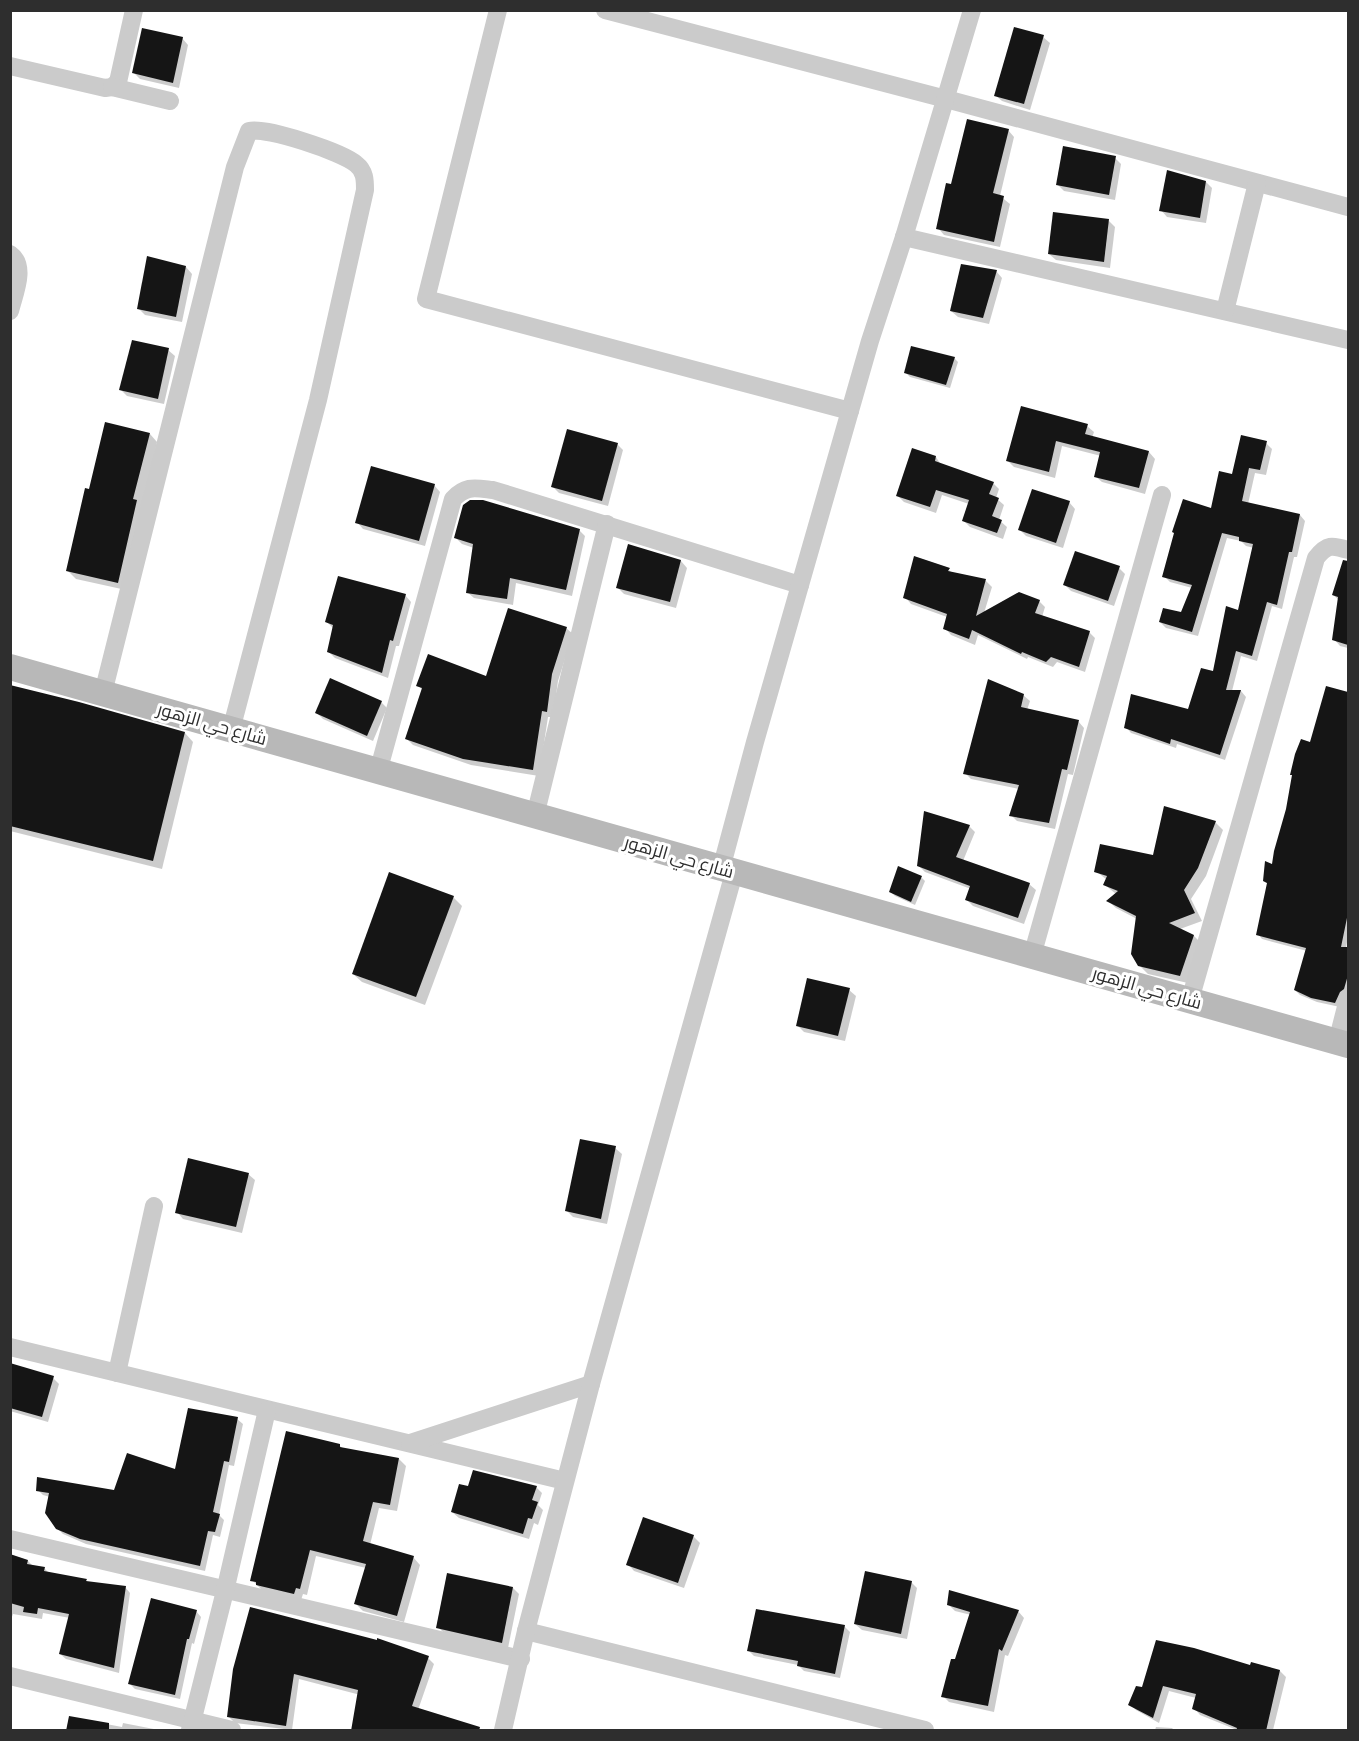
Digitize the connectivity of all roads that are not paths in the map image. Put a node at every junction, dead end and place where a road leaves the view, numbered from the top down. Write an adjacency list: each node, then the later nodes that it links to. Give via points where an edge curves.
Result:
1 (134, 10): 6 (street, via 118,82)
2 (498, 10): 16 (street, via 426,299)
3 (605, 10): 7 (street)
4 (972, 10): 7 (street)
5 (10, 66): 6 (street)
6 (112, 87): 8 (street)
7 (946, 99): 9 (street); 11 (street)
8 (170, 101)
9 (1257, 183): 10 (street); 14 (street)
10 (1348, 207)
11 (904, 237): 14 (street); 16 (street)
12 (10, 254): 13 (street, via 18,261 19,269)
13 (10, 311)
14 (1225, 311): 15 (street)
15 (1348, 340)
16 (850, 411): 20 (street)
17 (1162, 495): 27 (street)
18 (607, 524): 20 (street); 24 (street, via 493,490 461,491 453,500); 25 (street)
19 (1348, 550): 29 (street, via 1324,548 1316,558)
20 (800, 585): 26 (street)
21 (10, 667): 22 (street, شارع حي الزهور)
22 (103, 693): 23 (street, شارع حي الزهور); 23 (street, via 235,167 249,131 265,131 342,155 358,165 364,176 364,190 318,400)
23 (231, 730): 24 (street, شارع حي الزهور)
24 (378, 772): 25 (street, شارع حي الزهور)
25 (534, 816): 26 (street, شارع حي الزهور)
26 (728, 871): 27 (street, شارع حي الزهور); 34 (street)
27 (1032, 956): 29 (street, شارع حي الزهور)
28 (1348, 999): 30 (street)
29 (1190, 1000): 30 (street, شارع حي الزهور)
30 (1343, 1043)
31 (154, 1206): 33 (street)
32 (10, 1347): 33 (street)
33 (117, 1373): 35 (street)
34 (591, 1383): 36 (street); 37 (street)
35 (267, 1410): 36 (street); 39 (street)
36 (409, 1443): 37 (street)
37 (565, 1481): 40 (street)
38 (10, 1539): 39 (street)
39 (225, 1591): 41 (street); 43 (street)
40 (526, 1631): 41 (street); 46 (street)
41 (521, 1659): 45 (street)
42 (10, 1676): 43 (street)
43 (191, 1725): 44 (street)
44 (231, 1731)
45 (503, 1731)
46 (925, 1731)

